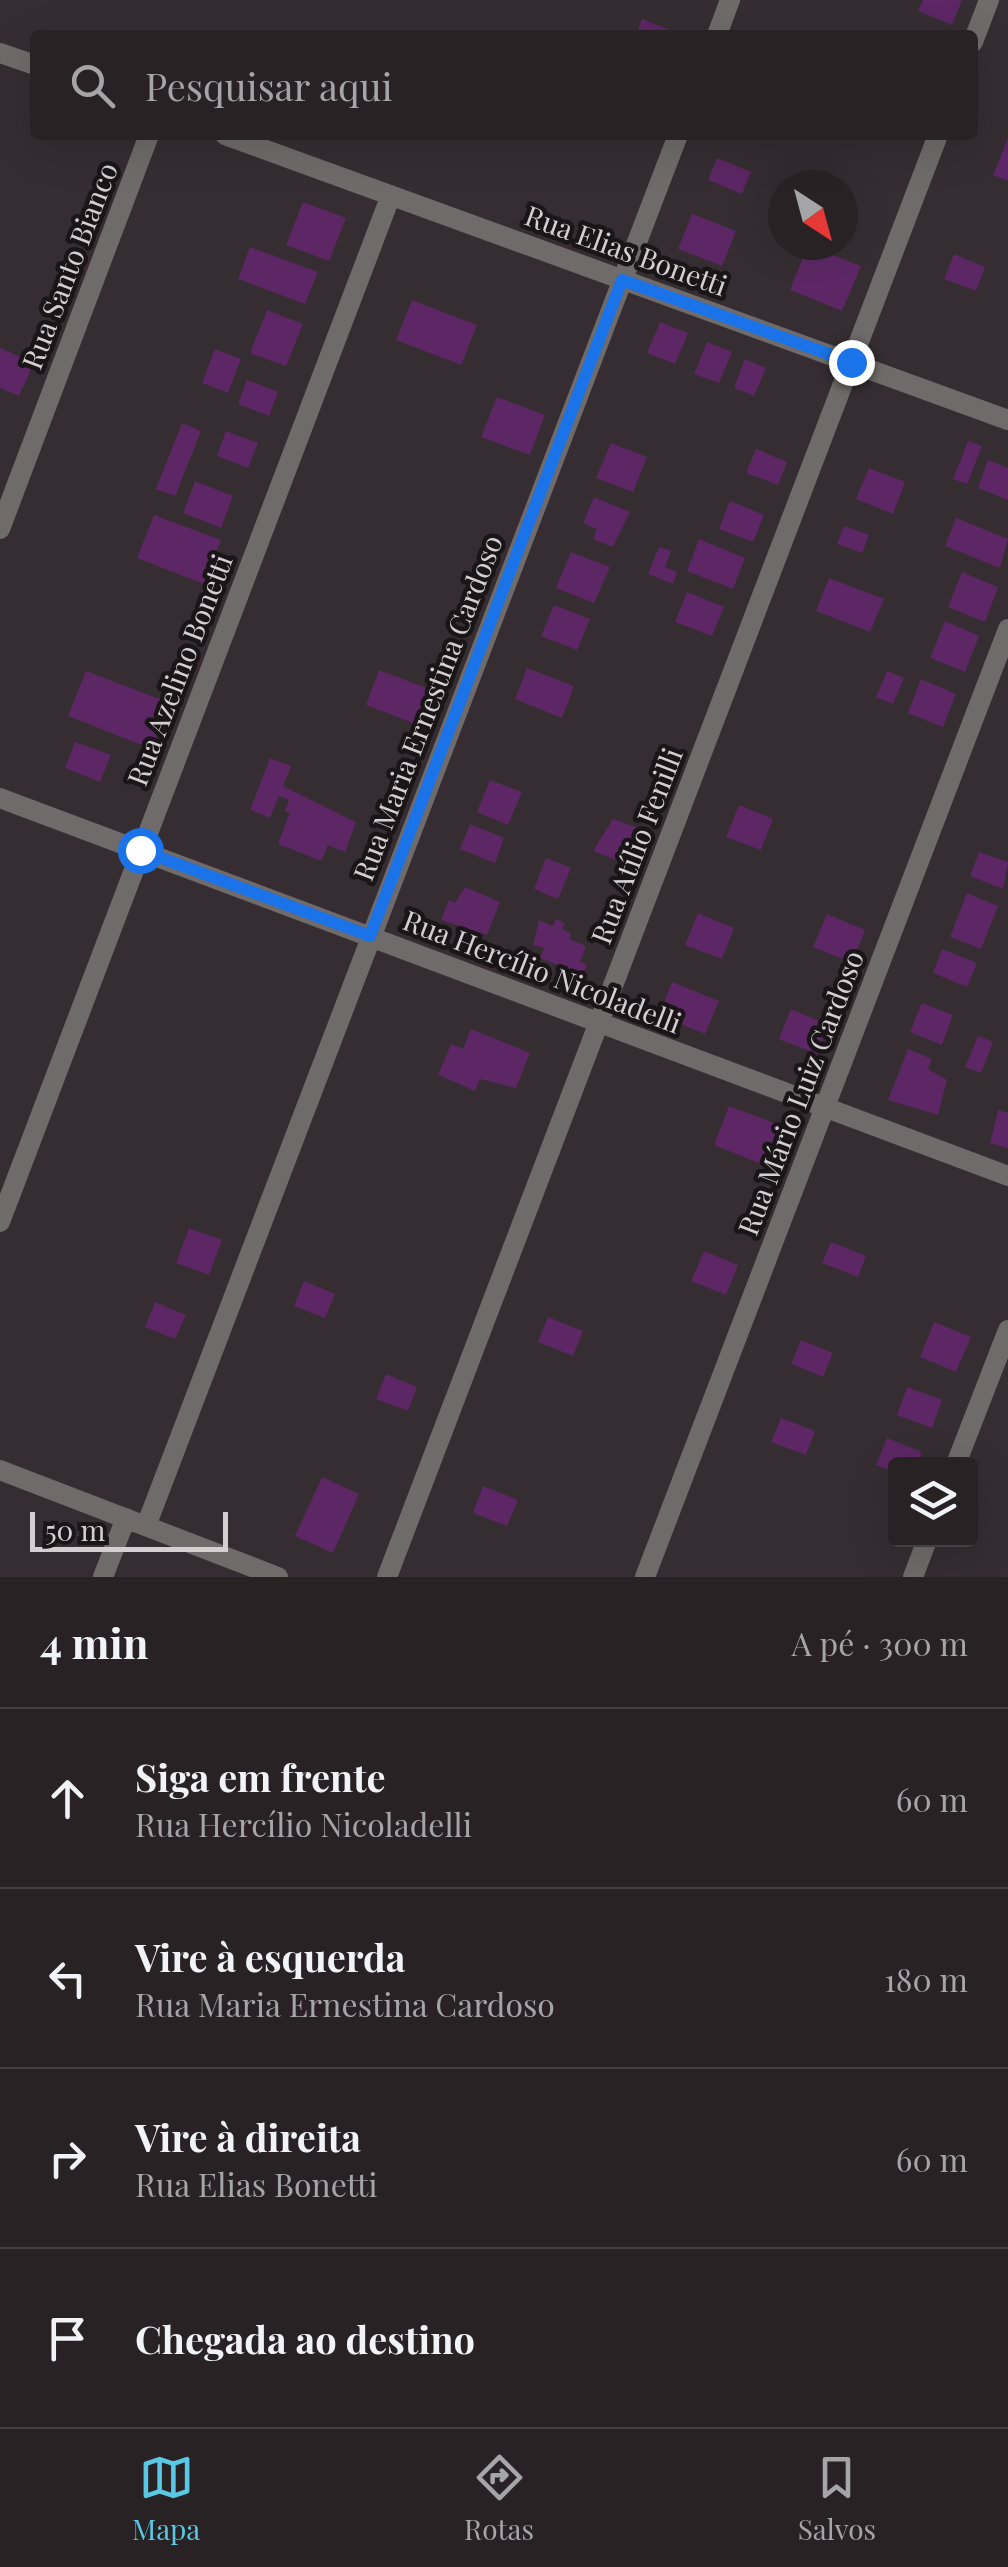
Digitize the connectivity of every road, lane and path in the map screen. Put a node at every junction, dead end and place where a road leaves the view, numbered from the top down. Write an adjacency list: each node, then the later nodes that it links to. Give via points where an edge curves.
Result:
1 (730, 0): 3 (street)
2 (989, 0): 4 (street)
3 (719, 30)
4 (978, 30)
5 (0, 52): 6 (street)
6 (30, 64)
7 (146, 140): 15 (street, Rua Santo Bianco)
8 (239, 140): 11 (street, Rua Elias Bonetti)
9 (676, 140): 12 (street, Rua Maria Ernestina Cardoso)
10 (936, 140): 13 (street, Rua Atílio Fenilli)
11 (390, 195): 12 (street, Rua Elias Bonetti); 18 (street, Rua Azelino Bonetti)
12 (622, 280): 13 (street, Rua Elias Bonetti); 19 (street, Rua Maria Ernestina Cardoso)
13 (851, 362): 14 (street, Rua Elias Bonetti); 20 (street, Rua Atílio Fenilli)
14 (1008, 420)
15 (0, 529)
16 (1008, 629): 21 (street, Rua Mário Luiz Cardoso)
17 (0, 798): 18 (street, Rua Hercílio Nicoladelli)
18 (140, 850): 19 (street, Rua Hercílio Nicoladelli); 23 (street, Rua Azelino Bonetti)
19 (370, 936): 20 (street, Rua Hercílio Nicoladelli); 27 (street, Rua Maria Ernestina Cardoso)
20 (599, 1022): 21 (street, Rua Hercílio Nicoladelli); 31 (street, Rua Atílio Fenilli)
21 (825, 1108): 22 (street, Rua Hercílio Nicoladelli); 32 (street, Rua Mário Luiz Cardoso)
22 (1008, 1176)
23 (0, 1222)
24 (1008, 1330): 25 (street)
25 (959, 1457)
26 (0, 1470): 27 (street)
27 (136, 1522): 29 (street, Rua Maria Ernestina Cardoso); 30 (street)
28 (925, 1547): 33 (street)
29 (103, 1577)
30 (278, 1577)
31 (387, 1577)
32 (645, 1577)
33 (913, 1577)

